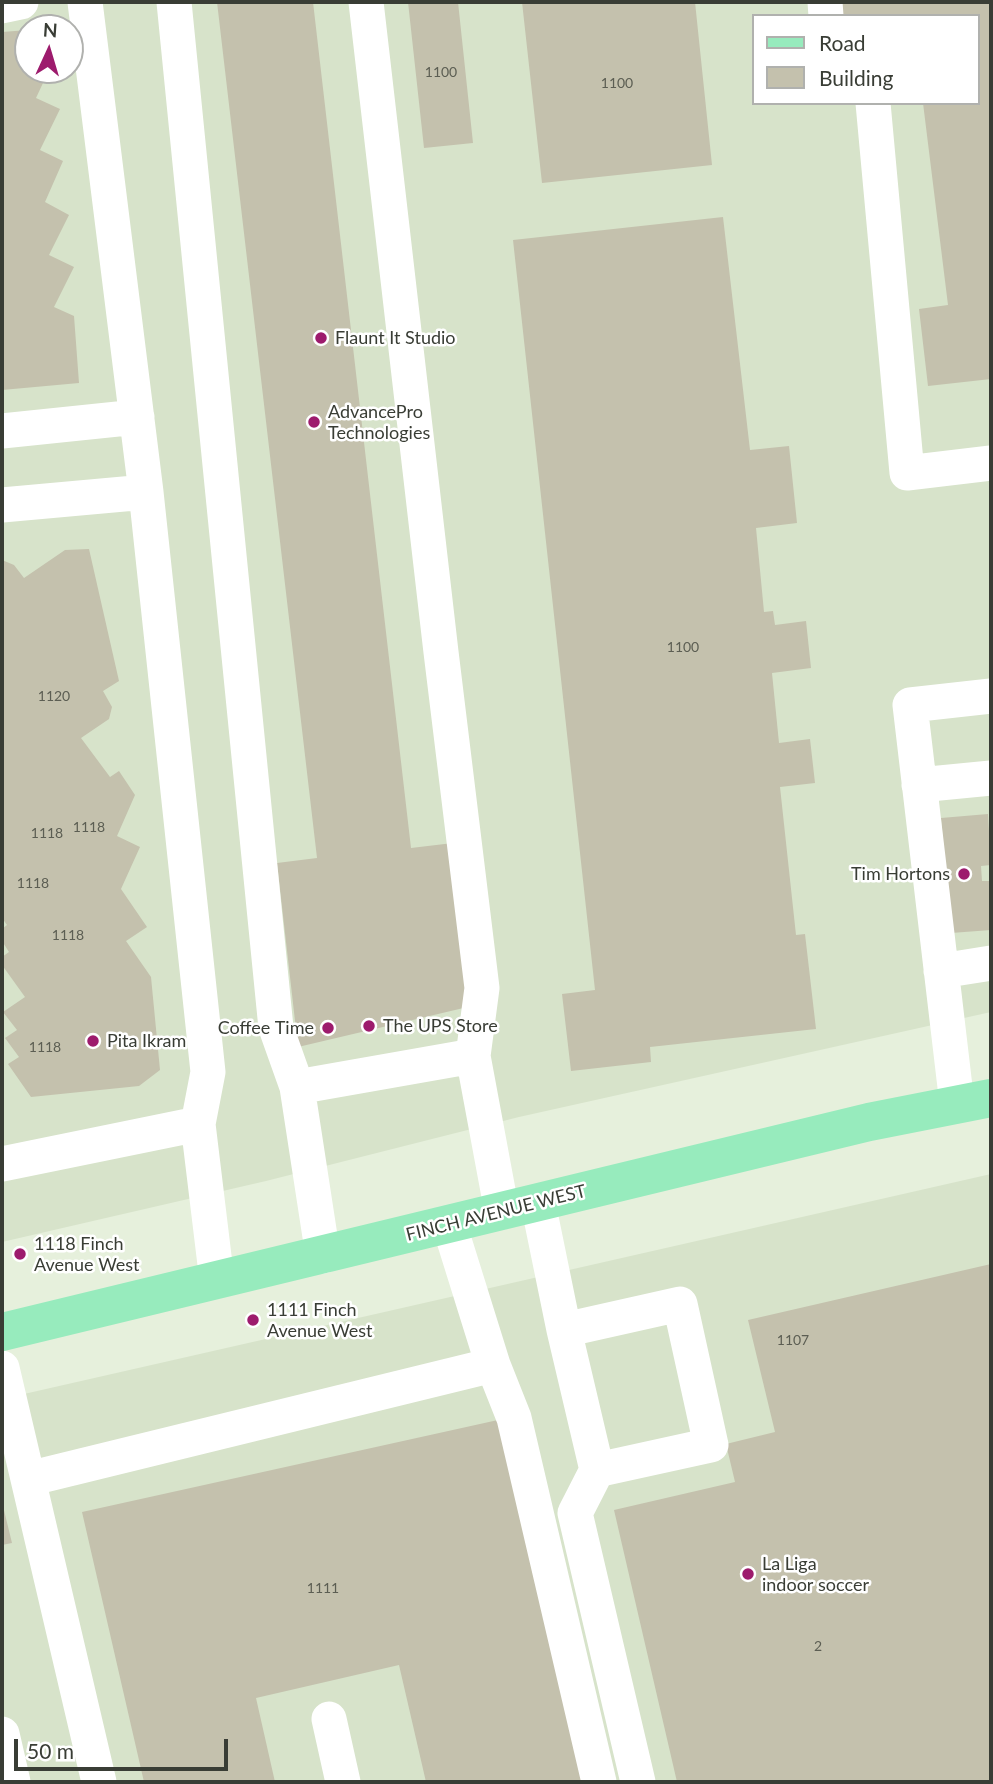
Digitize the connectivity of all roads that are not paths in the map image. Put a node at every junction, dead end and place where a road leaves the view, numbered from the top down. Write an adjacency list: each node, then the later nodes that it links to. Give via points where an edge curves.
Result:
1 (21, 2): 5 (lane)
2 (85, 2): 7 (lane)
3 (174, 2): 19 (lane, via 276,1028)
4 (366, 2): 18 (lane, via 482,988)
5 (2, 6)
6 (873, 105): 9 (lane, via 907,473)
7 (137, 417): 8 (lane); 10 (lane)
8 (2, 431)
9 (991, 463)
10 (146, 492): 11 (lane); 21 (lane, via 208,1072)
11 (2, 505)
12 (991, 696): 14 (lane, via 910,705)
13 (991, 778): 14 (lane)
14 (921, 800): 15 (lane, via 936,807 965,800); 17 (lane)
15 (991, 804)
16 (991, 963): 17 (lane)
17 (941, 971): 20 (lane)
18 (473, 1056): 19 (lane); 23 (lane)
19 (296, 1087): 25 (lane)
20 (974, 1101): 23 (main road, FINCH AVENUE WEST)
21 (198, 1124): 22 (lane); 26 (lane)
22 (2, 1164)
23 (520, 1207): 24 (main road, FINCH AVENUE WEST); 27 (lane)
24 (450, 1224): 25 (main road, FINCH AVENUE WEST); 29 (lane)
25 (323, 1256): 26 (main road, FINCH AVENUE WEST)
26 (217, 1281): 28 (main road, FINCH AVENUE WEST)
27 (564, 1330): 31 (lane); 31 (lane, via 680,1304 712,1445)
28 (2, 1332)
29 (493, 1365): 32 (lane); 38 (lane, via 514,1418)
30 (2, 1368): 32 (lane)
31 (597, 1470): 39 (lane, via 575,1513)
32 (28, 1479): 36 (lane)
33 (329, 1719): 37 (lane)
34 (2, 1734): 35 (lane)
35 (13, 1782)
36 (100, 1782)
37 (343, 1782)
38 (599, 1782)
39 (638, 1782)

